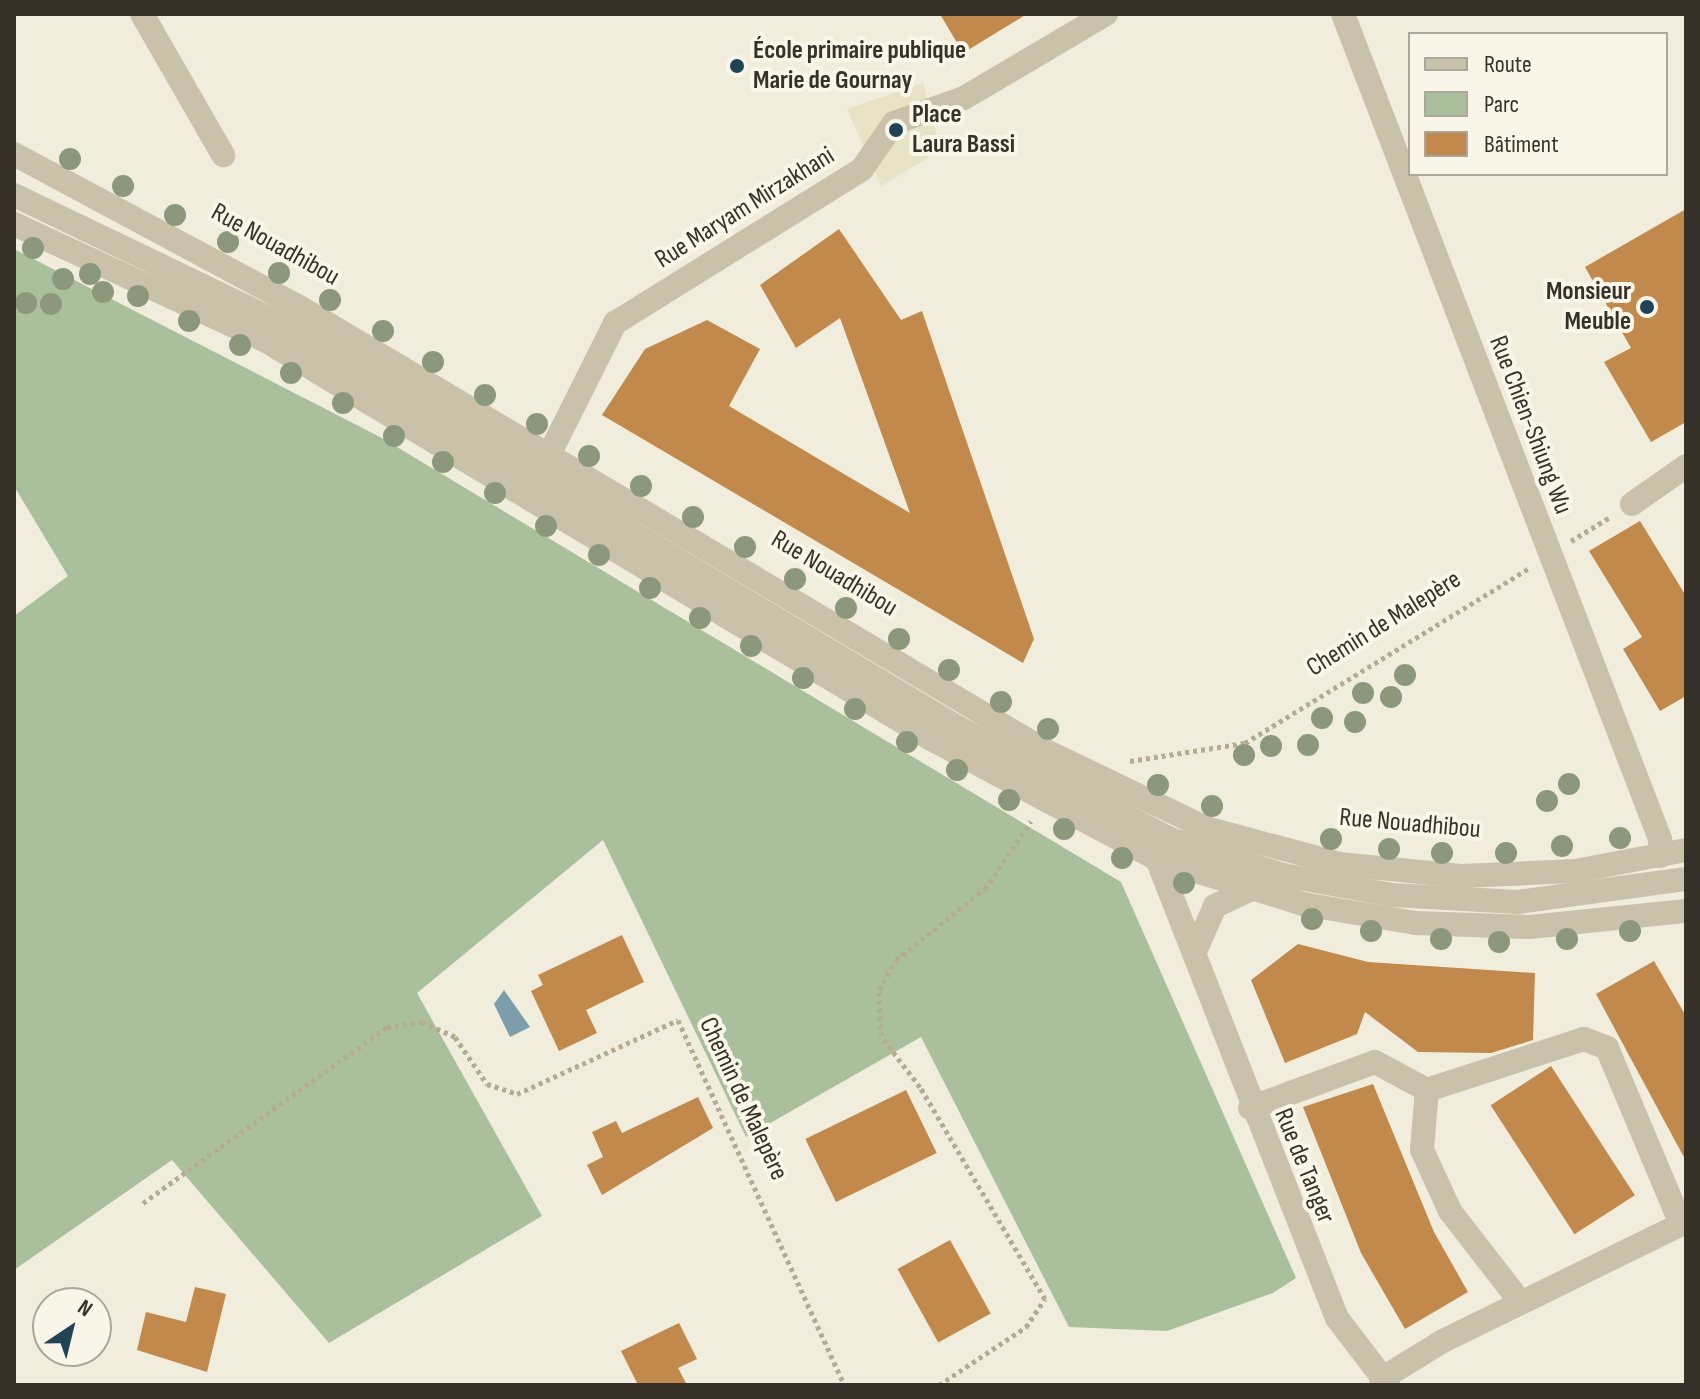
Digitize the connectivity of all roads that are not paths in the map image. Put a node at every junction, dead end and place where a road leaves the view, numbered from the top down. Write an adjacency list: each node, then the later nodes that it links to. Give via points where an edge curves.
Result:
1 (142, 14): 5 (street)
2 (1106, 14): 10 (street, Rue Maryam Mirzakhani, via 964,98 894,123 862,169 615,323)
3 (1343, 14): 14 (street, Rue Chien-Shiung Wu, via 1660,839)
4 (14, 154): 10 (street, Rue Nouadhibou, via 296,305)
5 (223, 155)
6 (14, 195): 8 (street)
7 (14, 205): 8 (street)
8 (68, 222): 16 (street, via 288,327 957,727 1170,839 1283,875 1392,895 1533,901)
9 (14, 224): 15 (street, via 266,341 1042,803)
10 (549, 455): 14 (street, Rue Nouadhibou, via 1091,774 1206,828 1339,864 1519,875)
11 (1686, 466): 12 (street)
12 (1632, 504)
13 (1686, 850): 14 (street, Rue Nouadhibou)
14 (1660, 856)
15 (1157, 859): 17 (street); 19 (street, Rue de Tanger)
16 (1686, 879)
17 (1249, 890): 18 (street, via 1355,915 1462,927 1597,923); 19 (street, via 1215,906)
18 (1686, 911)
19 (1194, 954): 21 (street, Rue de Tanger)
20 (1427, 1090): 21 (street, via 1375,1062); 22 (street, via 1584,1039 1607,1048); 23 (street, via 1422,1150 1450,1211)
21 (1250, 1108): 24 (street, Rue de Tanger, via 1337,1318)
22 (1684, 1223): 23 (street)
23 (1521, 1303): 24 (street)
24 (1384, 1382)

